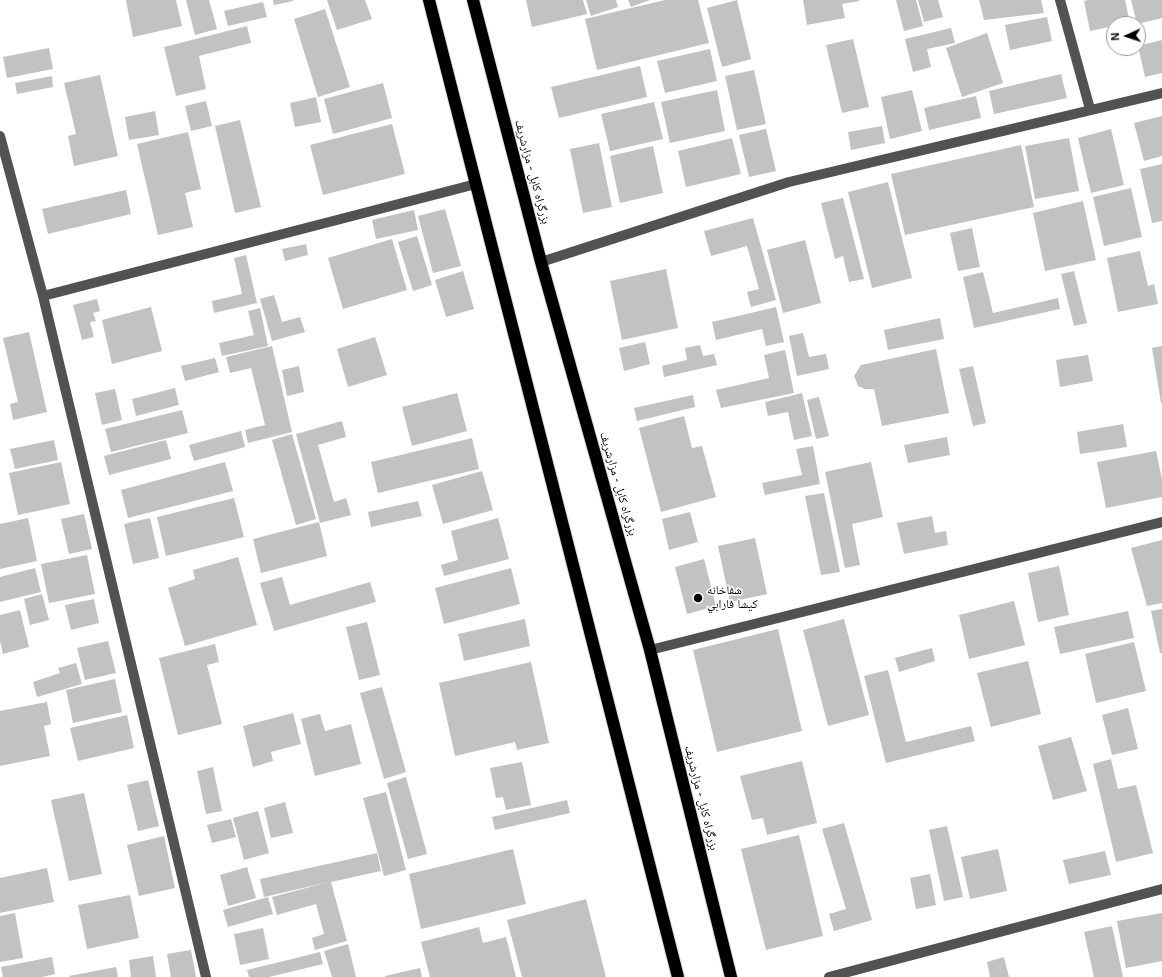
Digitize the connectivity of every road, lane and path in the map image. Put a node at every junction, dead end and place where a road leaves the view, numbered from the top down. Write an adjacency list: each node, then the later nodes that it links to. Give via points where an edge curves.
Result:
1 (429, 0): 7 (highway)
2 (473, 0): 8 (highway, بزرگراه کابل - مزارشریف)
3 (1060, 0): 5 (street)
4 (1162, 93): 5 (street)
5 (1090, 109): 8 (street, via 788,182)
6 (0, 136): 9 (street)
7 (476, 184): 9 (street); 14 (highway)
8 (541, 262): 11 (highway, بزرگراه کابل - مزارشریف)
9 (43, 296): 13 (street)
10 (1162, 522): 11 (street)
11 (650, 650): 15 (highway, بزرگراه کابل - مزارشریف)
12 (1162, 889): 16 (street)
13 (206, 977)
14 (678, 977)
15 (731, 977)
16 (829, 977)

